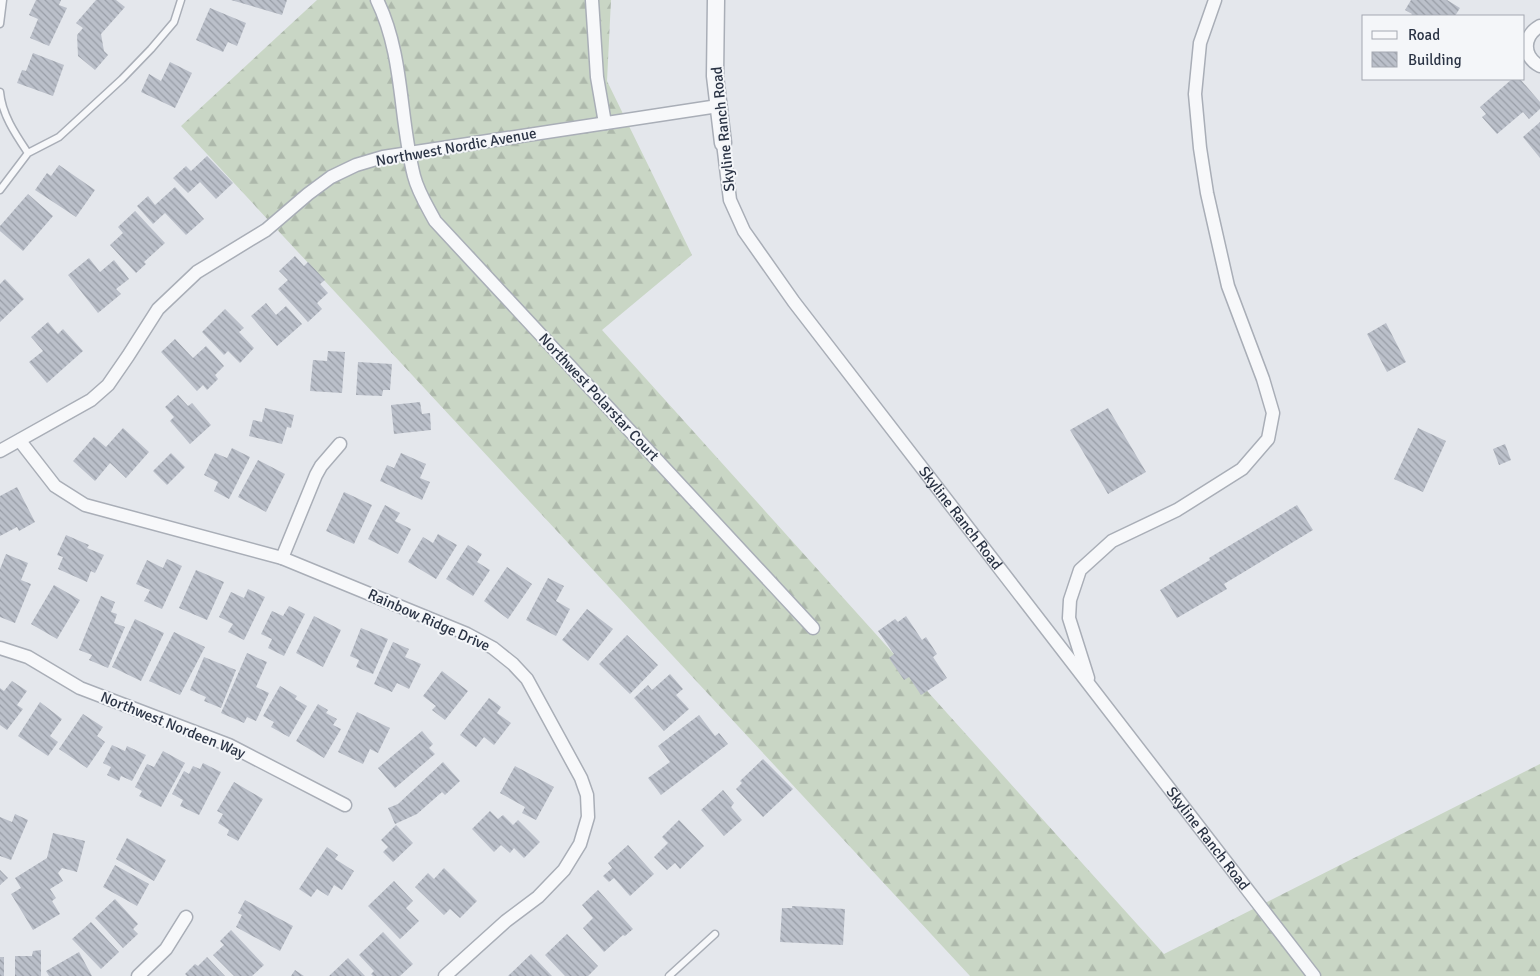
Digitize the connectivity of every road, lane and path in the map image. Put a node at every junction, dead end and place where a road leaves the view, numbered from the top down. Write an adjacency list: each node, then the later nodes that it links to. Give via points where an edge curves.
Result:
1 (3, 0): 7 (lane)
2 (181, 0): 15 (lane, via 174,22 122,80 59,137)
3 (377, 0): 14 (street, Northwest Polarstar Court, via 394,44)
4 (592, 0): 12 (street, via 596,77)
5 (1215, 0): 23 (street, via 1200,43 1195,94 1200,148 1228,286 1264,379 1272,413 1268,439 1242,469 1177,510 1112,541 1080,570 1070,600 1070,618)
6 (719, 5): 11 (street, Skyline Ranch Road, via 715,76)
7 (0, 24)
8 (1540, 26): 9 (street, via 1532,31 1526,44 1530,59)
9 (1540, 66)
10 (0, 92): 15 (lane, via 11,127)
11 (718, 106): 12 (street, Northwest Nordic Avenue); 13 (street, Skyline Ranch Road)
12 (605, 123): 14 (street, Northwest Nordic Avenue)
13 (723, 143): 23 (street, Skyline Ranch Road, via 730,200 744,231 794,302)
14 (410, 152): 17 (street, Northwest Nordic Avenue, via 356,165 331,177 266,230 197,272 158,309 108,385 91,400); 21 (street, Northwest Polarstar Court, via 414,177 435,221)
15 (28, 153): 16 (lane)
16 (0, 190)
17 (20, 441): 19 (street, Northwest Nordic Avenue); 20 (street, Rainbow Ridge Drive, via 55,486 84,505)
18 (340, 444): 20 (street, via 316,475)
19 (0, 452)
20 (282, 558): 28 (street, Rainbow Ridge Drive, via 467,634 493,648 527,680 581,778 587,795 588,818 580,844 564,870 538,897)
21 (813, 628)
22 (0, 648): 24 (street, Northwest Nordeen Way, via 28,657 80,688 229,745)
23 (1091, 686): 30 (street, Skyline Ranch Road)
24 (345, 805)
25 (186, 917): 27 (street, via 166,948)
26 (714, 934): 29 (lane)
27 (138, 976)
28 (445, 976)
29 (669, 976)
30 (1314, 976)

